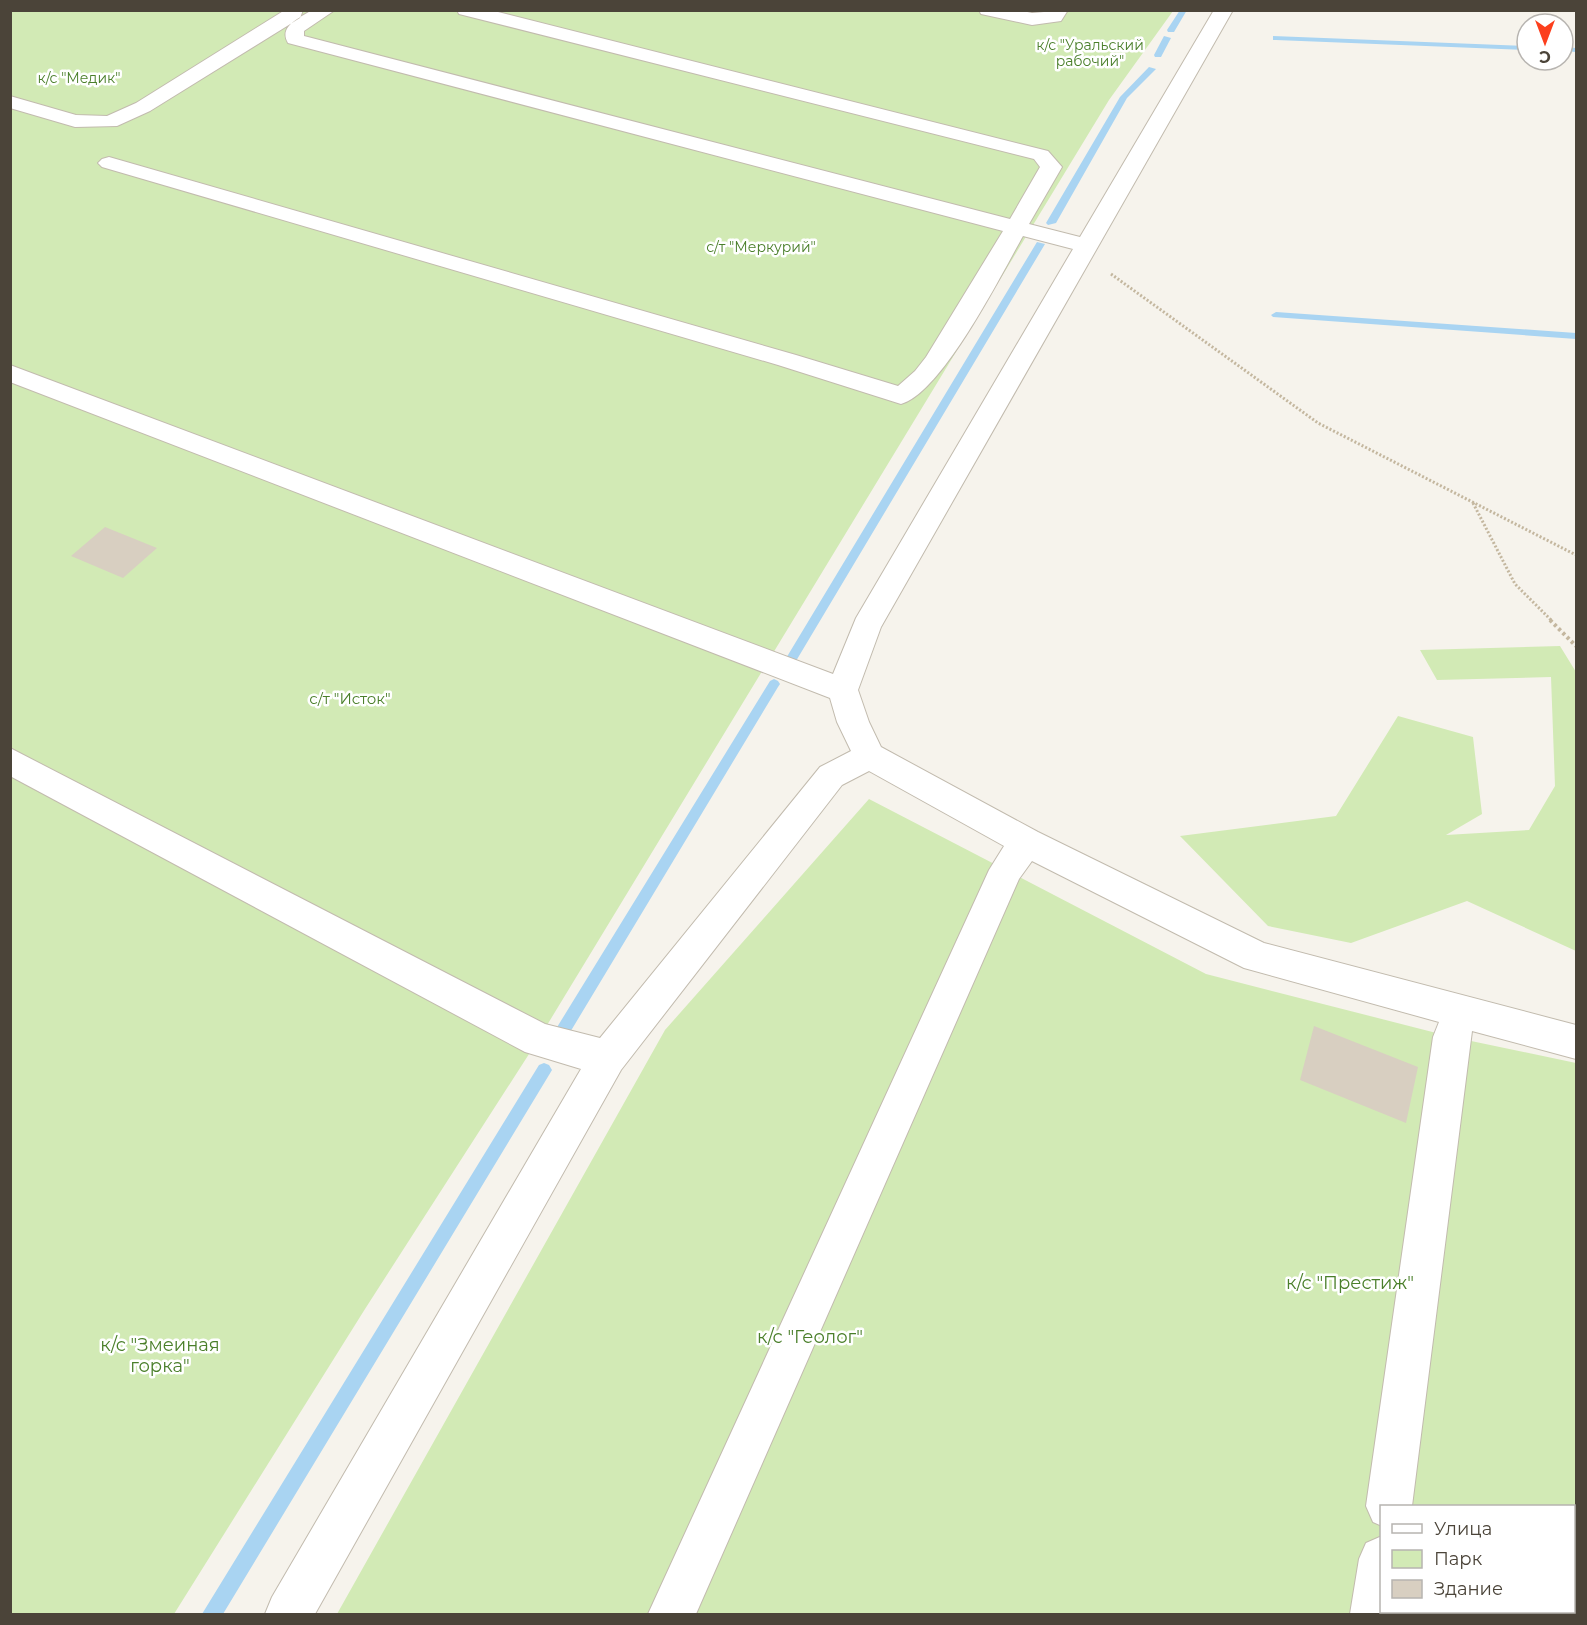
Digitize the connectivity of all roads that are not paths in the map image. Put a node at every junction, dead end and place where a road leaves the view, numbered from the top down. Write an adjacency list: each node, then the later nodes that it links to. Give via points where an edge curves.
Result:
1 (294, 10): 7 (lane, via 143,107 110,122 75,121)
2 (326, 10): 9 (lane, via 295,28 295,39)
3 (466, 10): 9 (lane, via 1041,155 1051,167)
4 (988, 10): 5 (lane, via 1032,20 1054,17)
5 (1059, 10)
6 (1224, 10): 10 (lane)
7 (10, 102)
8 (109, 163): 9 (lane, via 901,396 919,385 983,288)
9 (1014, 229): 10 (lane)
10 (1084, 250): 12 (lane, via 866,626)
11 (10, 374): 12 (lane)
12 (843, 690): 13 (lane)
13 (869, 756): 15 (lane); 18 (lane, via 831,776)
14 (10, 761): 18 (lane, via 538,1040)
15 (1026, 842): 16 (lane, via 1257,957); 22 (lane, via 1006,870)
16 (1461, 1011): 17 (lane); 19 (lane, via 1452,1037)
17 (1576, 1042)
18 (608, 1058): 21 (lane)
19 (1389, 1505)
20 (1380, 1573): 23 (lane)
21 (289, 1614)
22 (672, 1614)
23 (1374, 1614)

